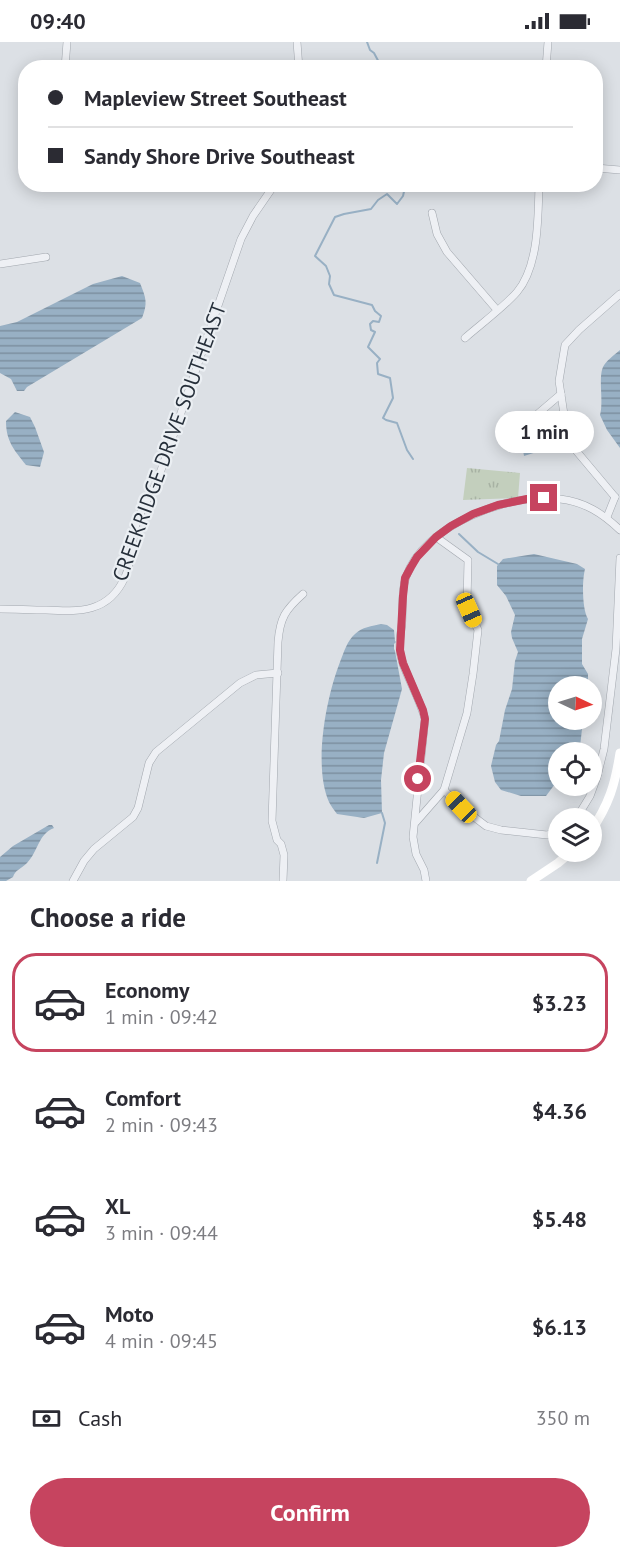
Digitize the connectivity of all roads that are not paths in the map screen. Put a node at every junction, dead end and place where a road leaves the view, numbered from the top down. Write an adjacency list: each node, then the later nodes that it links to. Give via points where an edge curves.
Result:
1 (67, 42): 4 (street)
2 (297, 42): 5 (street)
3 (548, 42): 6 (street)
4 (66, 60)
5 (298, 60)
6 (547, 60)
7 (603, 169): 8 (street)
8 (620, 170)
9 (270, 192): 25 (street, CREEKRIDGE DRIVE SOUTHEAST, via 242,239 163,465 135,527 125,577 118,588 100,605 84,610)
10 (538, 192): 15 (street, via 535,238 526,279)
11 (432, 213): 15 (street, via 447,252)
12 (46, 257): 13 (street)
13 (0, 264)
14 (620, 294): 17 (street, via 565,345 559,381)
15 (497, 310): 16 (street)
16 (465, 338)
17 (561, 394): 18 (street); 19 (street, via 568,441)
18 (520, 429)
19 (617, 498): 20 (street)
20 (607, 517): 21 (street); 22 (street, via 572,501 527,499 473,514)
21 (620, 530)
22 (436, 537): 28 (street, via 468,560 467,602 478,630 467,713); 31 (street, via 411,567 403,596 400,650 425,719)
23 (620, 558): 29 (street, via 616,649 604,749)
24 (303, 594): 26 (street, via 290,606 279,626)
25 (0, 609)
26 (278, 673): 34 (street, via 256,675 240,683 156,752 133,817 94,849); 35 (street, via 272,821 284,855)
27 (620, 753): 30 (street)
28 (444, 790): 31 (street); 32 (street, via 486,826)
29 (583, 808)
30 (602, 813)
31 (415, 823): 36 (street, via 416,854)
32 (548, 836)
33 (560, 862): 37 (street)
34 (73, 881)
35 (283, 881)
36 (426, 881)
37 (531, 881)

